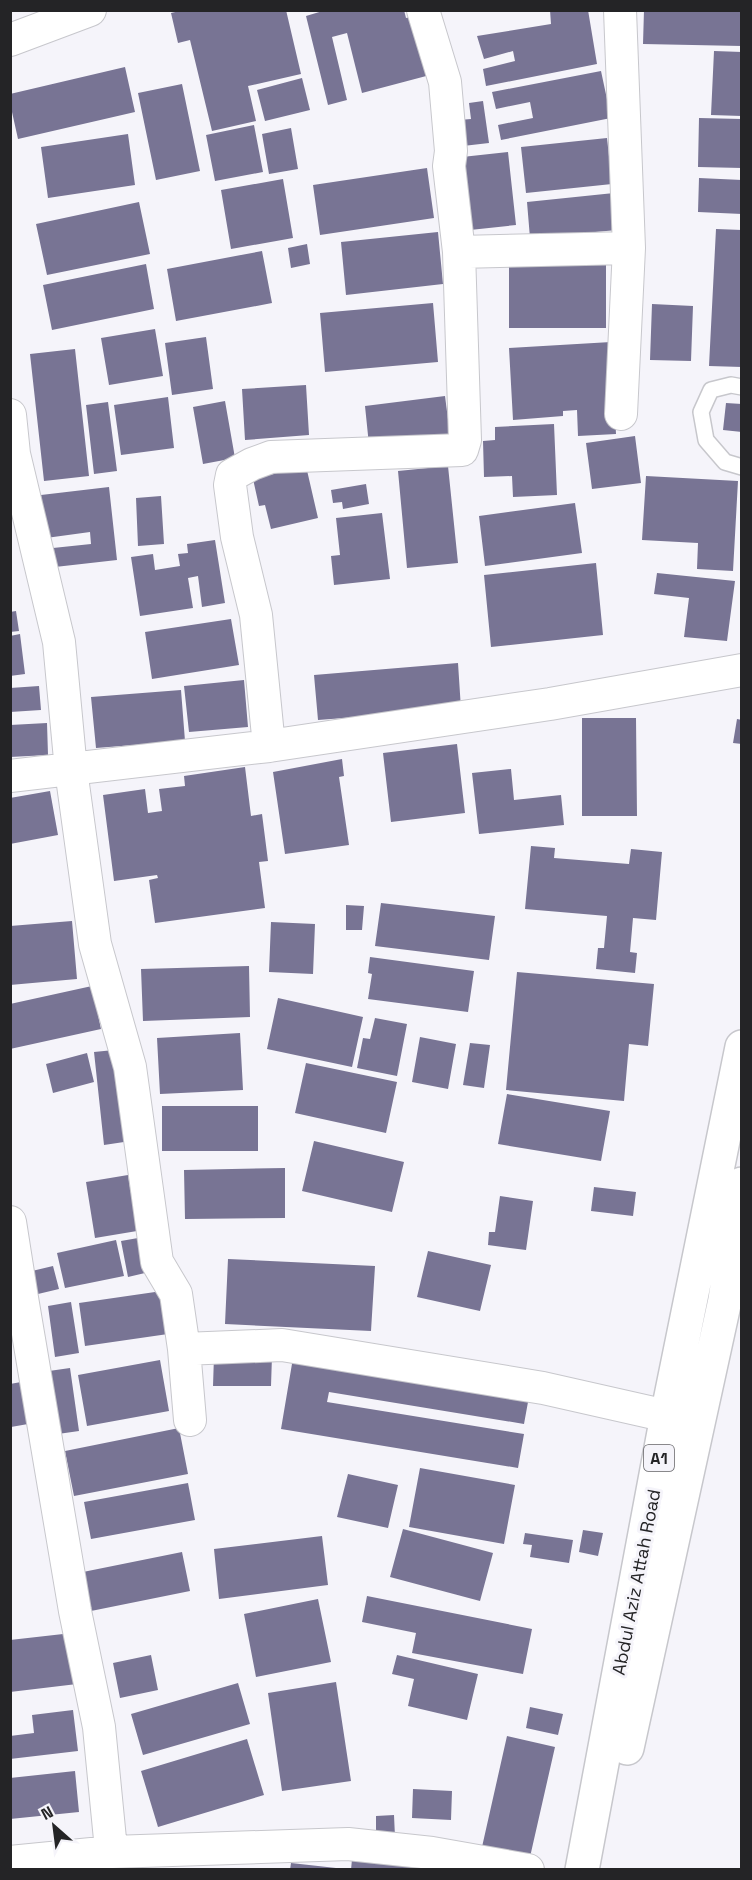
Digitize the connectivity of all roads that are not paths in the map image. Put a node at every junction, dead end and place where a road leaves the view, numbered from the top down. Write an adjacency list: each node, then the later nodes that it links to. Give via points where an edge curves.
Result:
1 (90, 10): 4 (street)
2 (423, 10): 6 (street, via 445,82)
3 (620, 10): 5 (street)
4 (10, 40)
5 (629, 248): 6 (street); 8 (street)
6 (459, 252): 13 (street, via 465,440 462,450 271,457 232,475 237,537 256,615)
7 (741, 387): 11 (lane, via 711,390 700,412 706,441 725,462)
8 (621, 414)
9 (10, 415): 10 (street)
10 (12, 454): 14 (street, via 59,642)
11 (741, 466)
12 (741, 670): 13 (street, via 550,704)
13 (269, 746): 14 (street)
14 (71, 771): 15 (street); 20 (street, via 95,944 130,1067 157,1262 176,1294)
15 (10, 776)
16 (741, 1047): 17 (highway, Abdul Aziz Attah Road / A1)
17 (734, 1186): 19 (highway, Abdul Aziz Attah Road / A1); 21 (highway, Abdul Aziz Attah Road / A1)
18 (10, 1222): 23 (street, via 75,1611 99,1726)
19 (733, 1302): 27 (highway, Abdul Aziz Attah Road / A1)
20 (184, 1349): 21 (street, via 282,1345 543,1388); 22 (street)
21 (667, 1416): 26 (highway, Abdul Aziz Attah Road / A1)
22 (190, 1420)
23 (113, 1861): 24 (street); 25 (street, via 348,1844)
24 (10, 1862)
25 (528, 1869)
26 (582, 1869)
27 (600, 1869)

